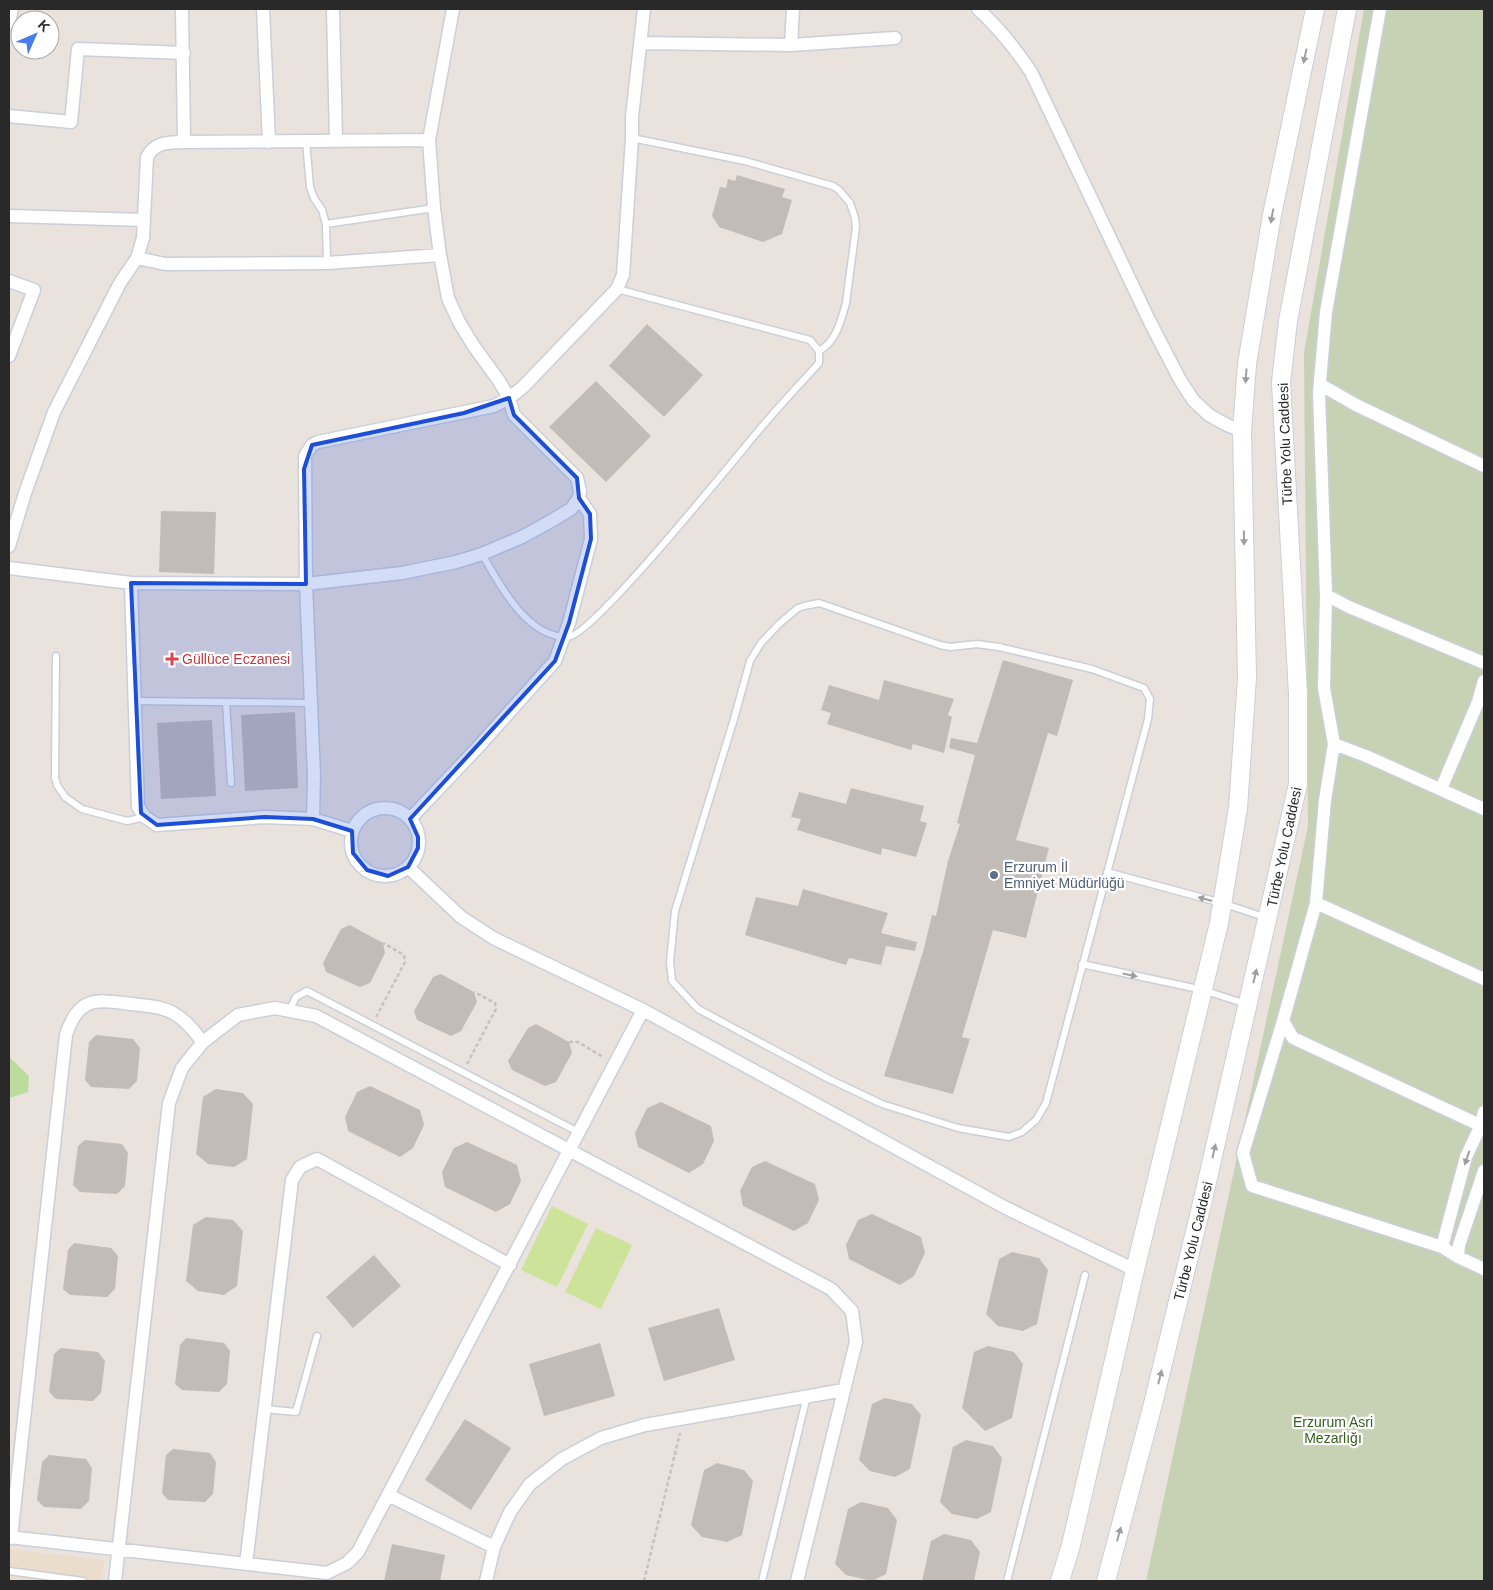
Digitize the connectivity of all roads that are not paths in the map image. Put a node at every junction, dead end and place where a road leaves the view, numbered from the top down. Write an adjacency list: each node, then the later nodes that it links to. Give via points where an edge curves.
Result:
1 (12, 9): 12 (street)
2 (182, 9): 16 (street)
3 (263, 9): 23 (street)
4 (333, 9): 21 (street)
5 (453, 9): 19 (street)
6 (644, 9): 14 (street)
7 (793, 9): 15 (street)
8 (978, 9): 37 (street, via 1013,45 1031,72 1178,378 1193,400 1210,415)
9 (1315, 9): 37 (street, one-way to 37, via 1272,215 1247,364)
10 (1347, 9): 65 (street, Türbe Yolu Caddesi, via 1288,321 1281,382 1298,694 1298,784)
11 (1380, 9): 35 (street, via 1326,312)
12 (9, 23)
13 (894, 38): 15 (street)
14 (641, 42): 15 (street); 18 (street)
15 (791, 45)
16 (184, 53): 17 (street, via 78,49 71,122); 22 (street)
17 (9, 116)
18 (632, 138): 32 (street, via 623,275); 33 (lane, via 745,161 833,186 845,196 853,210 856,226 846,303 832,340)
19 (429, 140): 21 (street); 24 (street)
20 (306, 141): 21 (street); 23 (street); 27 (lane, via 310,186)
21 (336, 141)
22 (184, 142): 23 (street); 26 (street, via 155,146 147,157)
23 (269, 142)
24 (434, 208): 27 (lane); 28 (street)
25 (9, 216): 26 (street)
26 (144, 220): 29 (street)
27 (326, 224): 30 (lane)
28 (440, 255): 30 (street); 36 (street, via 448,298 459,322)
29 (137, 258): 30 (street, via 165,264); 40 (street, via 120,283 54,412)
30 (327, 264)
31 (9, 281): 34 (street, via 34,290)
32 (617, 289): 33 (lane, via 810,340); 36 (street)
33 (819, 351): 46 (lane, via 819,364 765,423 687,518 597,617 578,634)
34 (9, 356)
35 (1321, 385): 38 (street); 45 (street)
36 (509, 398): 39 (street, via 514,415 576,478); 44 (street, via 494,406 312,445 305,456 304,469)
37 (1242, 431): 63 (street, one-way to 63, via 1247,678 1238,808)
38 (1484, 466)
39 (579, 498): 41 (street, via 571,509 551,521); 46 (street, via 590,514 591,539)
40 (9, 546)
41 (482, 554): 44 (street, via 402,573); 46 (lane, via 522,614 545,631)
42 (9, 568): 43 (street)
43 (131, 583): 44 (street); 50 (street)
44 (306, 584): 52 (street)
45 (1326, 596): 48 (street); 53 (street, via 1324,688)
46 (564, 637): 59 (street, via 555,661)
47 (56, 656): 57 (lane, via 55,778 60,792 82,809 127,821)
48 (1484, 663)
49 (1484, 682): 55 (street)
50 (135, 701): 51 (lane); 57 (street, via 138,808)
51 (226, 702): 52 (lane); 54 (lane)
52 (311, 702): 58 (street)
53 (1334, 744): 55 (street); 64 (street, via 1325,800)
54 (231, 783)
55 (1441, 789): 56 (street)
56 (1484, 809)
57 (145, 817): 58 (street, via 157,825 265,817)
58 (313, 819): 60 (street)
59 (410, 819): 60 (street, via 394,809 375,809 358,821); 61 (street, via 418,843)
60 (352, 831): 61 (street, via 352,853 366,870 388,876)
61 (408, 867): 70 (street, via 461,917 495,939)
62 (1107, 872): 63 (lane, one-way to 62); 66 (lane); 66 (lane, via 1148,719 1150,699 1144,688 1092,669 999,647 940,645 819,603 798,608 761,643 750,661 675,911 670,962 672,981 698,1009 882,1104 958,1128 1009,1137 1022,1132 1036,1120 1046,1103)
63 (1222, 903): 65 (lane); 68 (street)
64 (1316, 903): 67 (street); 72 (street)
65 (1268, 918): 69 (street, Türbe Yolu Caddesi, one-way to 65)
66 (1082, 964): 68 (lane, one-way to 68)
67 (1484, 980)
68 (1203, 990): 69 (lane); 83 (street)
69 (1248, 1005): 102 (street, Türbe Yolu Caddesi, one-way to 69, via 1156,1394)
70 (644, 1010): 76 (street); 83 (street, via 1006,1208)
71 (289, 1011): 73 (street, via 275,1008 238,1015); 76 (lane, via 296,997 307,991); 77 (street, via 316,1016)
72 (1283, 1021): 75 (street, via 1293,1038); 79 (street, via 1243,1153 1252,1186)
73 (204, 1042): 90 (street, via 187,1023 157,1007 100,1000 78,1010 70,1022 66,1034); 92 (street, via 182,1068 169,1103)
74 (1484, 1112): 75 (street)
75 (1482, 1127): 79 (street, one-way to 79, via 1466,1158)
76 (580, 1133): 77 (street)
77 (569, 1151): 81 (street); 86 (street, via 831,1289 852,1311 856,1342)
78 (1484, 1171): 80 (street, via 1459,1245)
79 (1442, 1247): 80 (street)
80 (1458, 1257): 82 (street)
81 (510, 1265): 88 (street, via 317,1160 300,1167 292,1180); 89 (street)
82 (1484, 1269)
83 (1135, 1270): 101 (street)
84 (1085, 1275): 100 (lane)
85 (317, 1336): 88 (lane, via 296,1412)
86 (844, 1390): 87 (street); 99 (street)
87 (807, 1396): 91 (street, via 684,1417 601,1438 562,1459 530,1484 510,1512); 98 (lane)
88 (264, 1409): 93 (street)
89 (388, 1495): 91 (street); 93 (street, via 358,1552 346,1564 327,1573)
90 (10, 1538): 92 (street)
91 (494, 1547): 97 (street)
92 (119, 1550): 93 (street); 96 (street)
93 (246, 1564)
94 (9, 1571): 95 (lane)
95 (83, 1581)
96 (116, 1581)
97 (486, 1581)
98 (762, 1581)
99 (797, 1581)
100 (1007, 1581)
101 (1060, 1581)
102 (1106, 1581)

